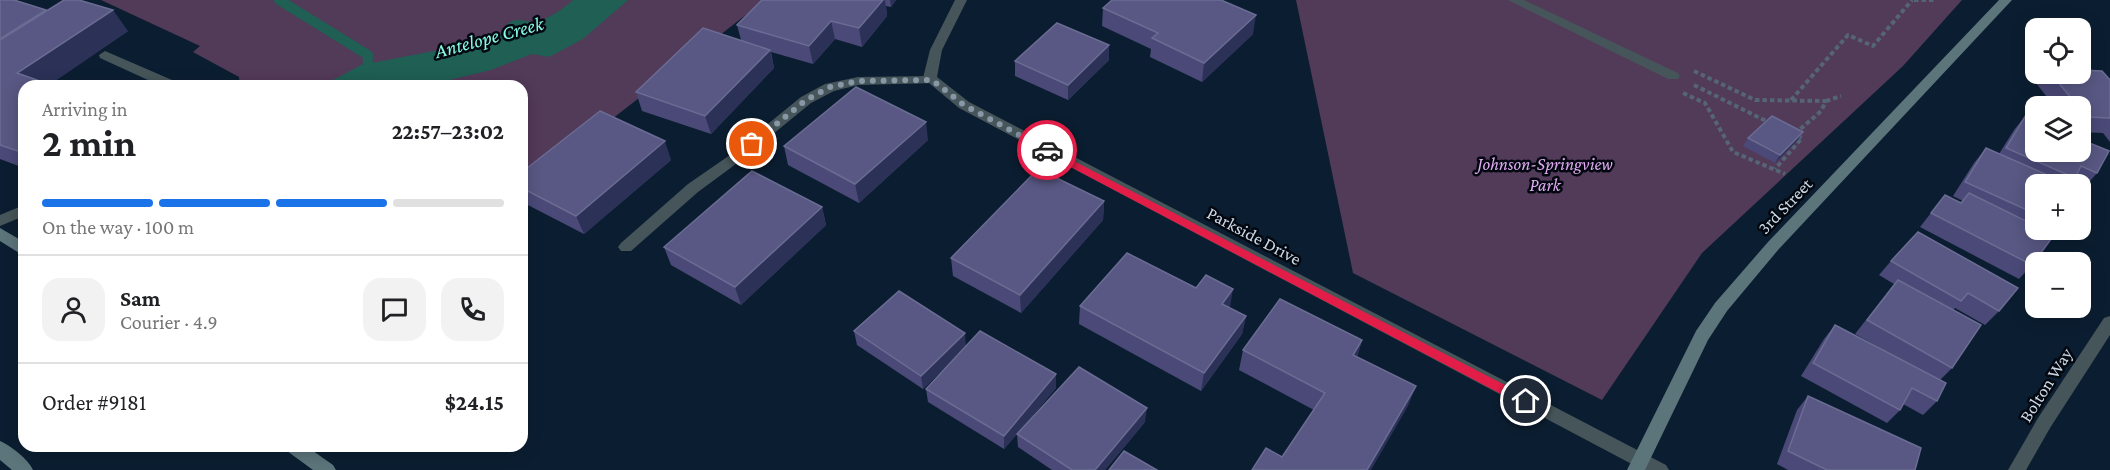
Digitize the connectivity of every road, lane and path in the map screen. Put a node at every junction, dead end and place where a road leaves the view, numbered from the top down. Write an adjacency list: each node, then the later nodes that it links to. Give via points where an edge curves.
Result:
1 (961, 0): 9 (street, via 936,50)
2 (1514, 0): 7 (street)
3 (1913, 0): 4 (path); 11 (path, via 1874,46 1848,35)
4 (1934, 0)
5 (2006, 0): 26 (street, 3rd Street, via 1773,246 1728,299 1702,336)
6 (105, 55): 8 (street)
7 (1674, 75): 11 (path, via 1682,66 1755,100); 13 (path); 16 (path, via 1665,84 1705,103 1733,152)
8 (161, 80)
9 (932, 80): 22 (street, via 858,81 830,87 806,100 693,188); 26 (street, Parkside Drive, via 964,105 1014,133)
10 (1841, 96): 12 (path)
11 (1790, 101): 12 (path)
12 (1826, 101): 15 (path, via 1821,112 1801,126 1795,134)
13 (1778, 126)
14 (1788, 131): 15 (path)
15 (1798, 135): 16 (path, via 1802,138)
16 (1775, 169): 17 (path)
17 (1785, 174)
18 (18, 213): 19 (street)
19 (0, 221)
20 (0, 234): 21 (street)
21 (18, 246)
22 (626, 247)
23 (2110, 322): 30 (street, Bolton Way)
24 (0, 449): 27 (street)
25 (302, 452): 28 (street)
26 (1638, 465): 29 (street, Parkside Drive)
27 (24, 470)
28 (327, 470)
29 (1660, 470)
30 (2017, 470)

